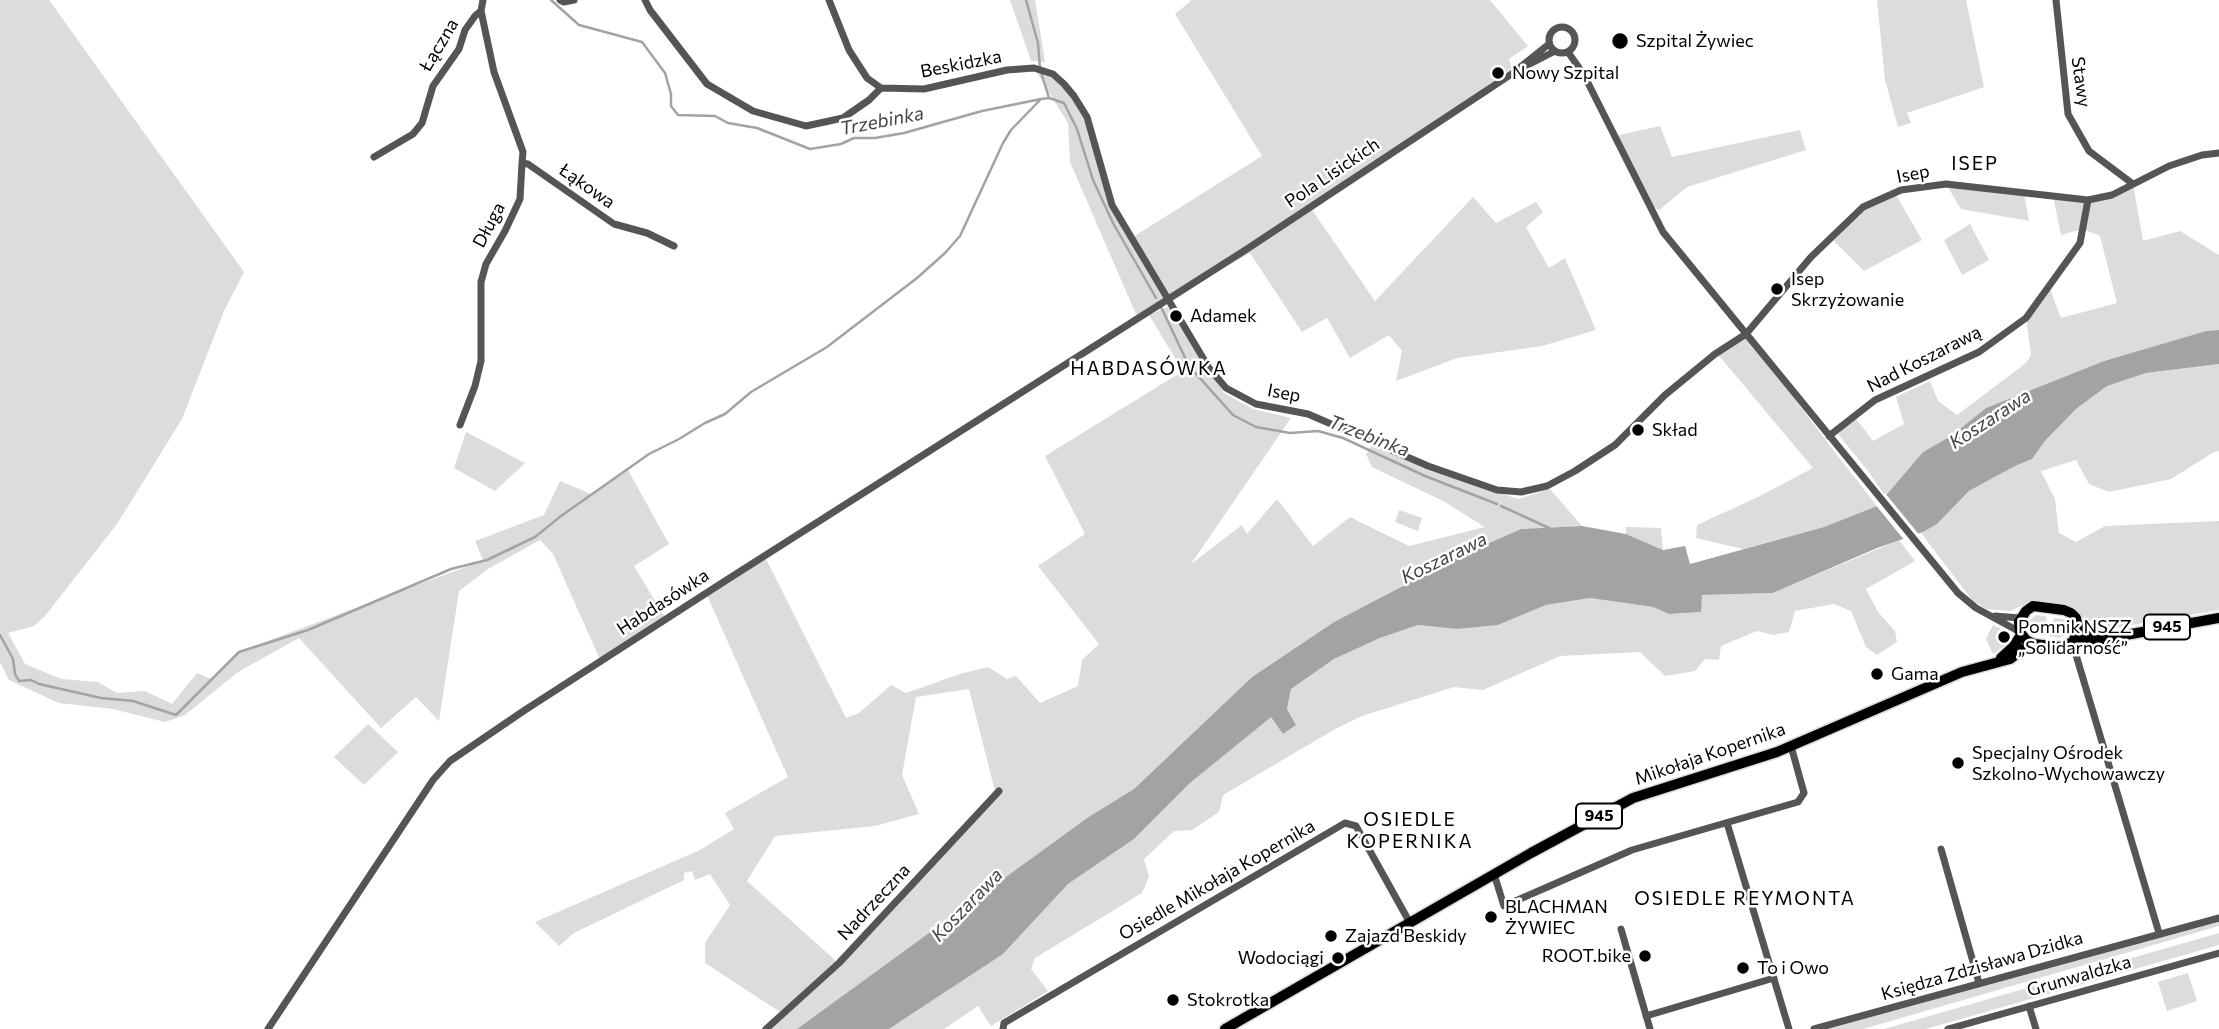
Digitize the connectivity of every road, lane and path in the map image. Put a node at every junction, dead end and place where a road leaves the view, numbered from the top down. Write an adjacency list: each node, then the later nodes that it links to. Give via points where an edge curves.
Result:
1 (483, 0): 7 (street, Długa)
2 (561, 0): 3 (street)
3 (573, 0)
4 (645, 0): 13 (street, via 706,84 753,111 806,126 843,117)
5 (829, 0): 13 (street, via 849,50 867,79)
6 (2056, 0): 17 (street, Stawy, via 2068,114 2090,151)
7 (481, 11): 15 (street, Łączna, via 433,86 422,123 413,134); 16 (street, Długa, via 494,72 523,152)
8 (1549, 44): 9 (street); 10 (street, via 1552,31 1568,28 1575,42); 11 (street, Pola Lisickich)
9 (1556, 51): 10 (street); 11 (street, Pola Lisickich)
10 (1567, 52): 21 (street, via 1584,75 1663,232)
11 (1513, 73): 20 (street, Pola Lisickich)
12 (1064, 84): 13 (street, Beskidzka, via 1053,74 1034,68 924,89); 20 (street, Isep, via 1087,117 1112,205)
13 (881, 88)
14 (2219, 153): 17 (street, Isep, via 2169,166)
15 (374, 157)
16 (522, 163): 19 (street, Łąkowa, via 614,224); 22 (street, Długa, via 520,199 481,282 481,361)
17 (2133, 184): 18 (street, Isep)
18 (2088, 200): 21 (street, Isep, via 1946,184 1901,190 1863,207 1811,257); 23 (street, Nad Koszarawą, via 2080,243 2026,318 1979,352 1875,400)
19 (674, 246)
20 (1168, 298): 21 (street, Isep, via 1226,388 1256,404 1308,414 1440,470 1497,490 1521,492 1547,486 1615,445 1665,395); 47 (street, Habdasówka, via 450,761)
21 (1746, 334): 23 (street)
22 (460, 425)
23 (1829, 436): 24 (street, via 1966,601)
24 (1994, 616): 25 (street); 28 (street)
25 (2020, 618): 27 (main road, 945, via 2029,608 2041,606 2068,611); 28 (main road)
26 (2219, 618): 29 (main road, 945)
27 (2078, 628): 29 (main road, 945); 30 (main road)
28 (2021, 633): 31 (main road); 32 (main road)
29 (2115, 636): 30 (main road, 945)
30 (2072, 642): 31 (main road, 945, via 2060,647); 41 (street)
31 (2031, 643): 32 (main road, Mikołaja Kopernika / 945, via 2010,659)
32 (1999, 660): 33 (main road, Mikołaja Kopernika / 945)
33 (1791, 746): 35 (street, via 1804,793 1798,802); 37 (main road, Mikołaja Kopernika / 945, via 1633,798)
34 (999, 791): 48 (street, Nadrzeczna, via 839,962)
35 (1727, 822): 37 (street, via 1632,850 1504,906); 43 (street)
36 (1941, 849): 44 (street)
37 (1494, 874): 39 (main road, Mikołaja Kopernika / 945)
38 (2219, 918): 41 (street, Księdza Zdzisława Dzidka)
39 (1410, 923): 49 (street, Osiedle Mikołaja Kopernika, via 1356,826 1345,823 1004,1023); 50 (main road, Mikołaja Kopernika / 945)
40 (1621, 929): 46 (street)
41 (2159, 933): 44 (street, Księdza Zdzisława Dzidka)
42 (2219, 953): 45 (street, Grunwaldzka)
43 (1774, 978): 46 (street); 52 (street)
44 (1979, 983): 53 (street, Księdza Zdzisława Dzidka)
45 (2029, 1006): 54 (street, Grunwaldzka); 55 (street)
46 (1646, 1016): 51 (street)
47 (268, 1029)
48 (766, 1029)
49 (1003, 1029)
50 (1225, 1029)
51 (1650, 1029)
52 (1789, 1029)
53 (1814, 1029)
54 (1948, 1029)
55 (2036, 1029)

